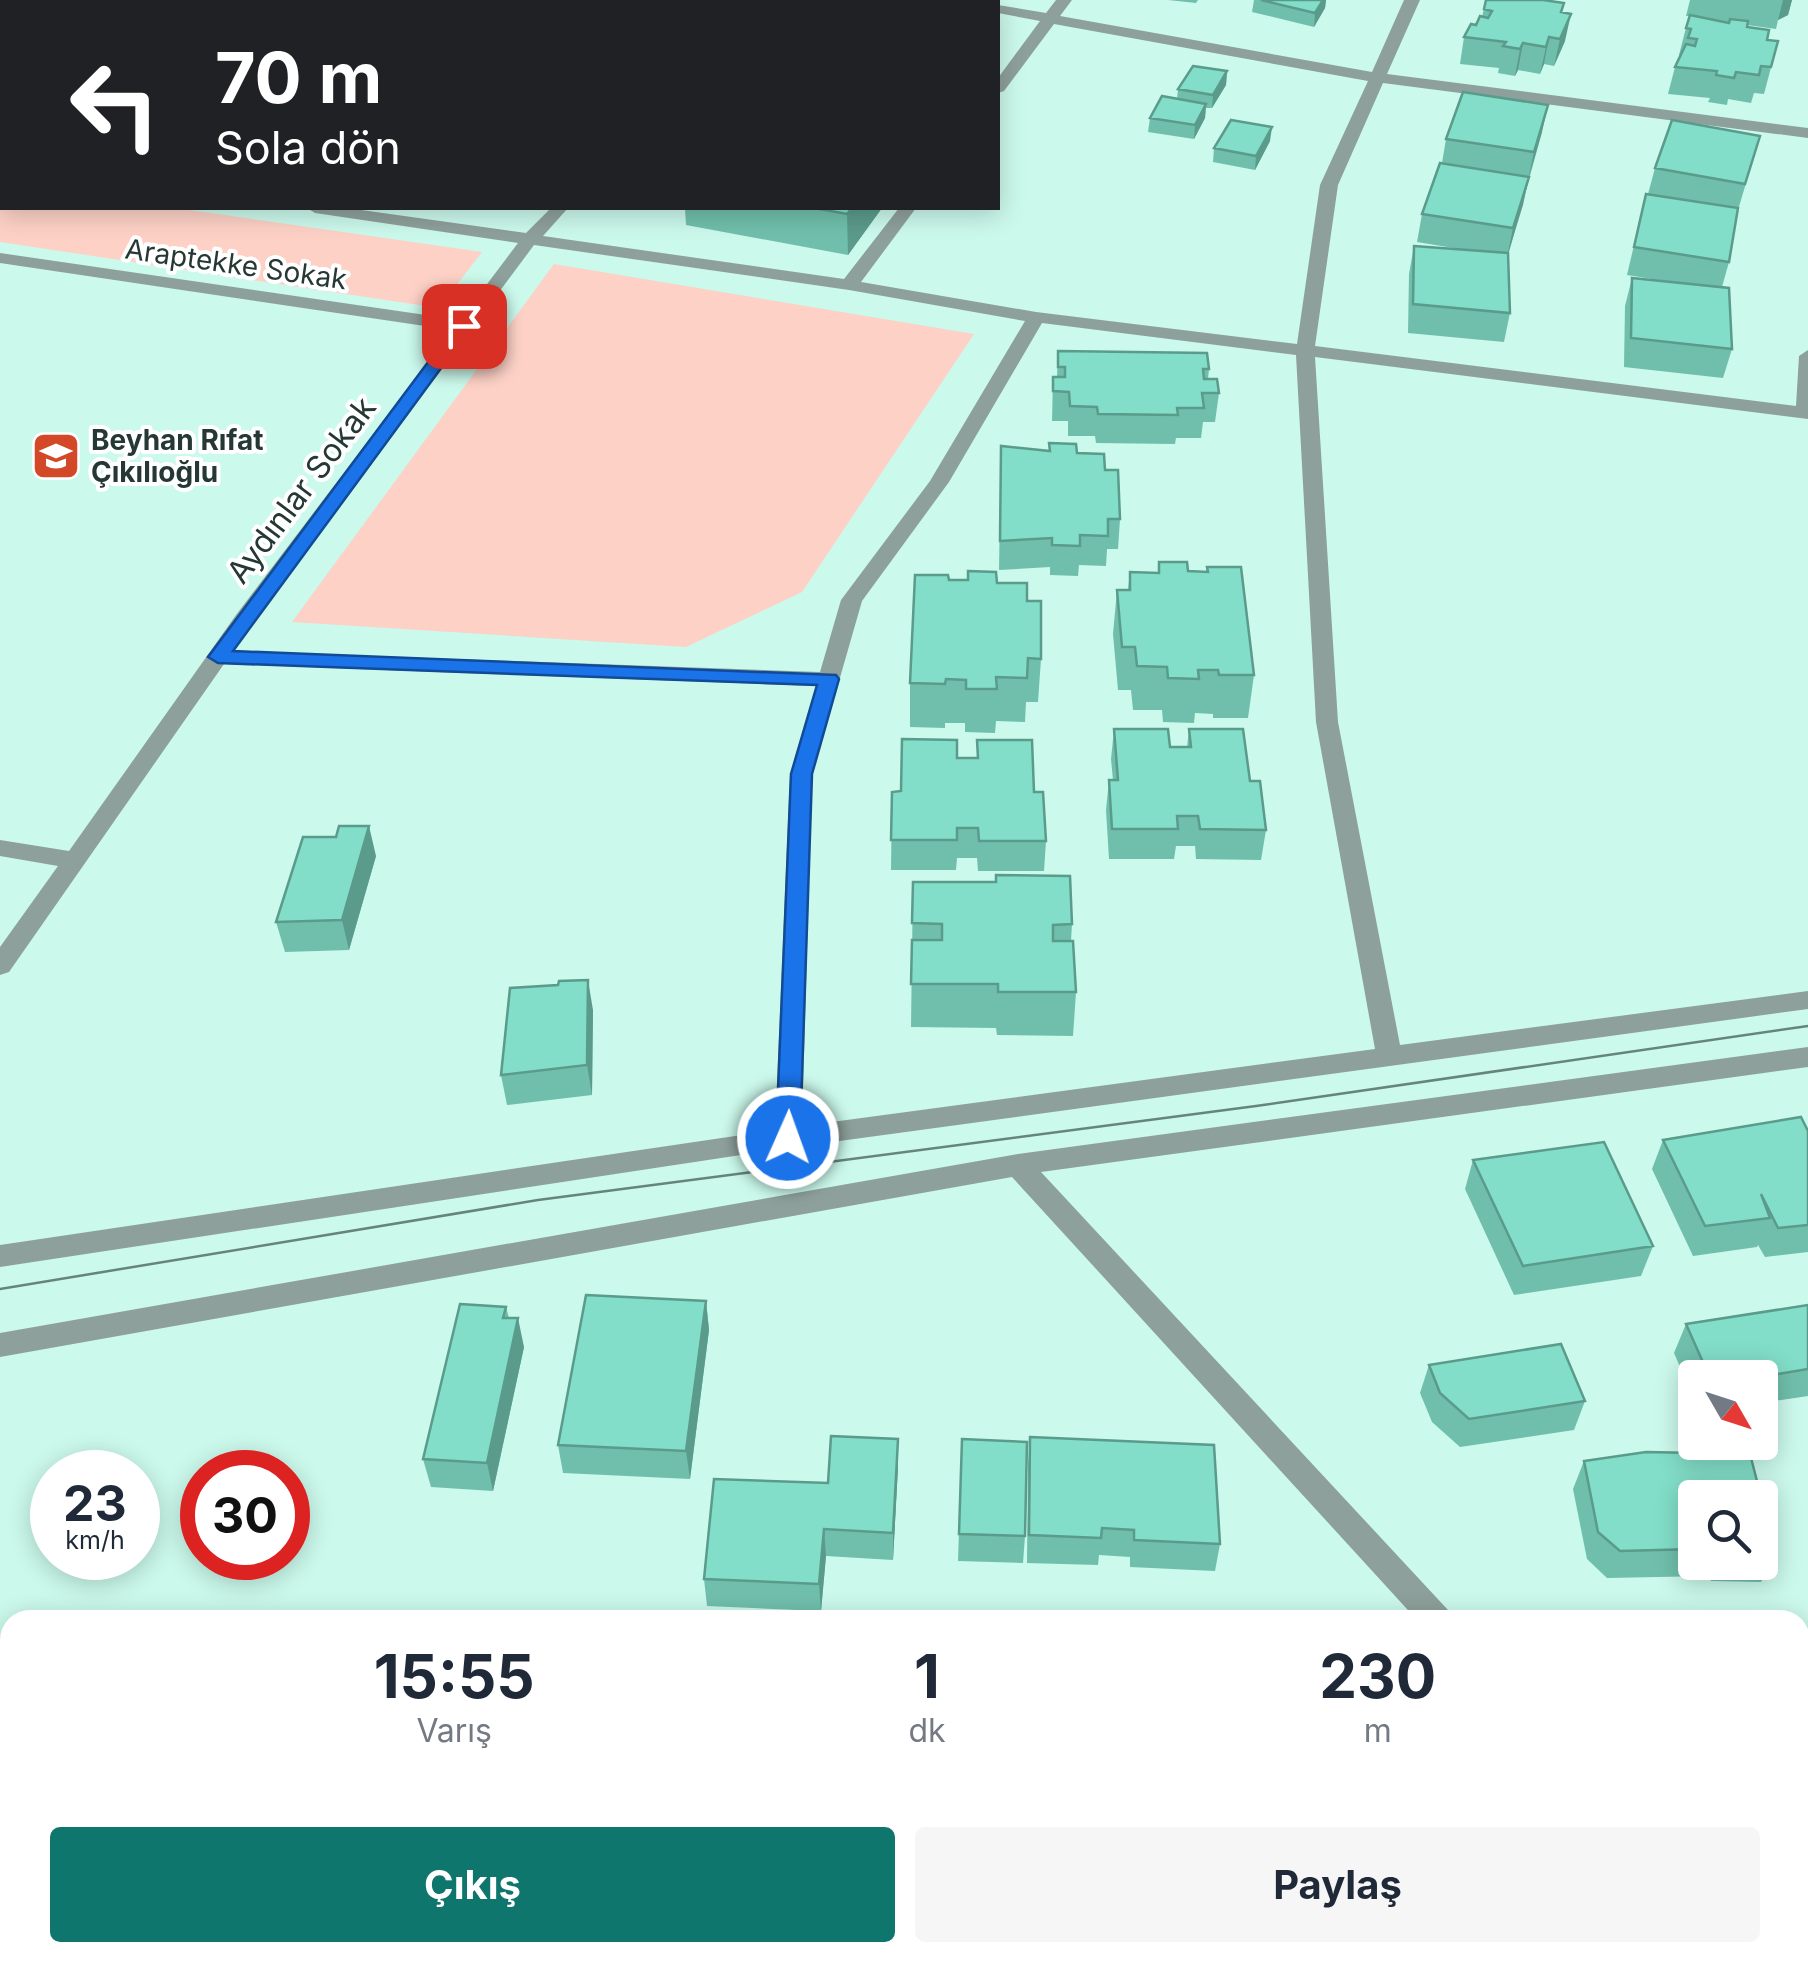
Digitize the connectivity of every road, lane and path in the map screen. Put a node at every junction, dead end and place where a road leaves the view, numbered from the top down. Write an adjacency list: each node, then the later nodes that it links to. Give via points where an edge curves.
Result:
1 (1064, 0): 4 (street)
2 (1412, 0): 5 (street)
3 (1000, 9): 4 (street)
4 (1050, 18): 5 (street); 6 (street)
5 (1378, 78): 7 (street); 16 (street, via 1329,185)
6 (1000, 85)
7 (1808, 133)
8 (328, 210): 11 (street)
9 (558, 210): 11 (street, Aydınlar Sokak)
10 (906, 210): 13 (street)
11 (528, 240): 13 (street); 15 (street, Aydınlar Sokak)
12 (0, 258): 15 (street, Araptekke Sokak)
13 (849, 286): 14 (street)
14 (1036, 318): 16 (street); 20 (street, via 939,482 852,600)
15 (464, 326): 19 (street, Aydınlar Sokak)
16 (1305, 354): 18 (street); 26 (street, via 1328,722)
17 (1808, 356): 18 (street)
18 (1808, 413)
19 (218, 657): 20 (street); 22 (street, Aydınlar Sokak)
20 (829, 679): 27 (street, via 802,774)
21 (0, 848): 22 (street)
22 (75, 860): 23 (street, Aydınlar Sokak)
23 (0, 966)
24 (1808, 1000): 26 (street)
25 (1808, 1057): 28 (street)
26 (1390, 1059): 27 (street)
27 (788, 1138): 29 (street)
28 (1018, 1164): 30 (street); 31 (street)
29 (0, 1256)
30 (0, 1345)
31 (1429, 1610)

